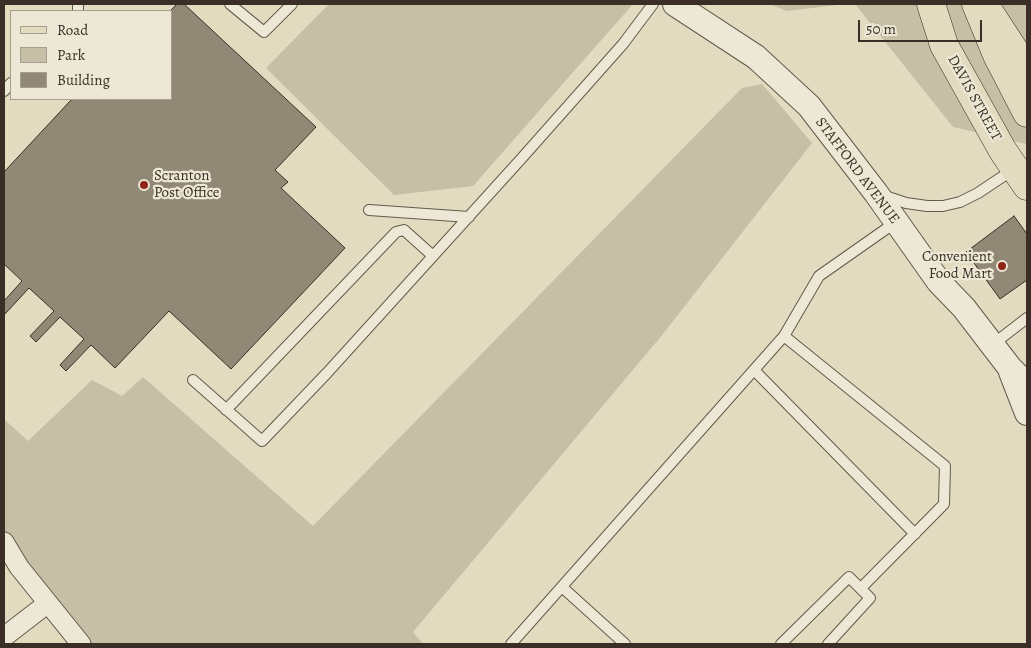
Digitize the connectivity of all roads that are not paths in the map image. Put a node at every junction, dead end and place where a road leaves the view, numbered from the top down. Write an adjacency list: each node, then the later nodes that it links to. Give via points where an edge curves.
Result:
1 (230, 4): 2 (lane, via 264,32)
2 (292, 4)
3 (653, 4): 13 (lane, via 623,44)
4 (675, 4): 11 (street, STAFFORD AVENUE, via 756,57 788,85)
5 (931, 4): 10 (main road, DAVIS STREET, via 944,45)
6 (976, 4): 9 (main road, via 997,55)
7 (984, 4): 8 (main road)
8 (1027, 70)
9 (1027, 112)
10 (1021, 177): 11 (lane, via 943,206 906,203)
11 (876, 193): 14 (street, STAFFORD AVENUE)
12 (369, 210): 13 (lane)
13 (468, 217): 15 (lane)
14 (896, 222): 17 (lane, via 819,276); 18 (street, STAFFORD AVENUE, via 939,282)
15 (433, 256): 23 (lane, via 404,230 396,232); 23 (lane, via 262,441)
16 (1027, 318): 18 (lane)
17 (784, 336): 20 (lane); 25 (lane, via 945,466 944,504)
18 (992, 345): 19 (street, STAFFORD AVENUE)
19 (1010, 368): 22 (street, STAFFORD AVENUE); 24 (street, STAFFORD AVENUE)
20 (754, 370): 25 (lane); 27 (lane)
21 (193, 380): 23 (lane)
22 (1027, 385)
23 (226, 410)
24 (1027, 413)
25 (915, 534): 28 (lane)
26 (4, 542): 29 (street)
27 (562, 587): 32 (lane); 33 (lane)
28 (861, 588): 34 (lane, via 849,577); 35 (lane, via 870,598)
29 (48, 603): 30 (street); 31 (street)
30 (4, 638)
31 (82, 644)
32 (511, 644)
33 (625, 644)
34 (781, 644)
35 (828, 644)

